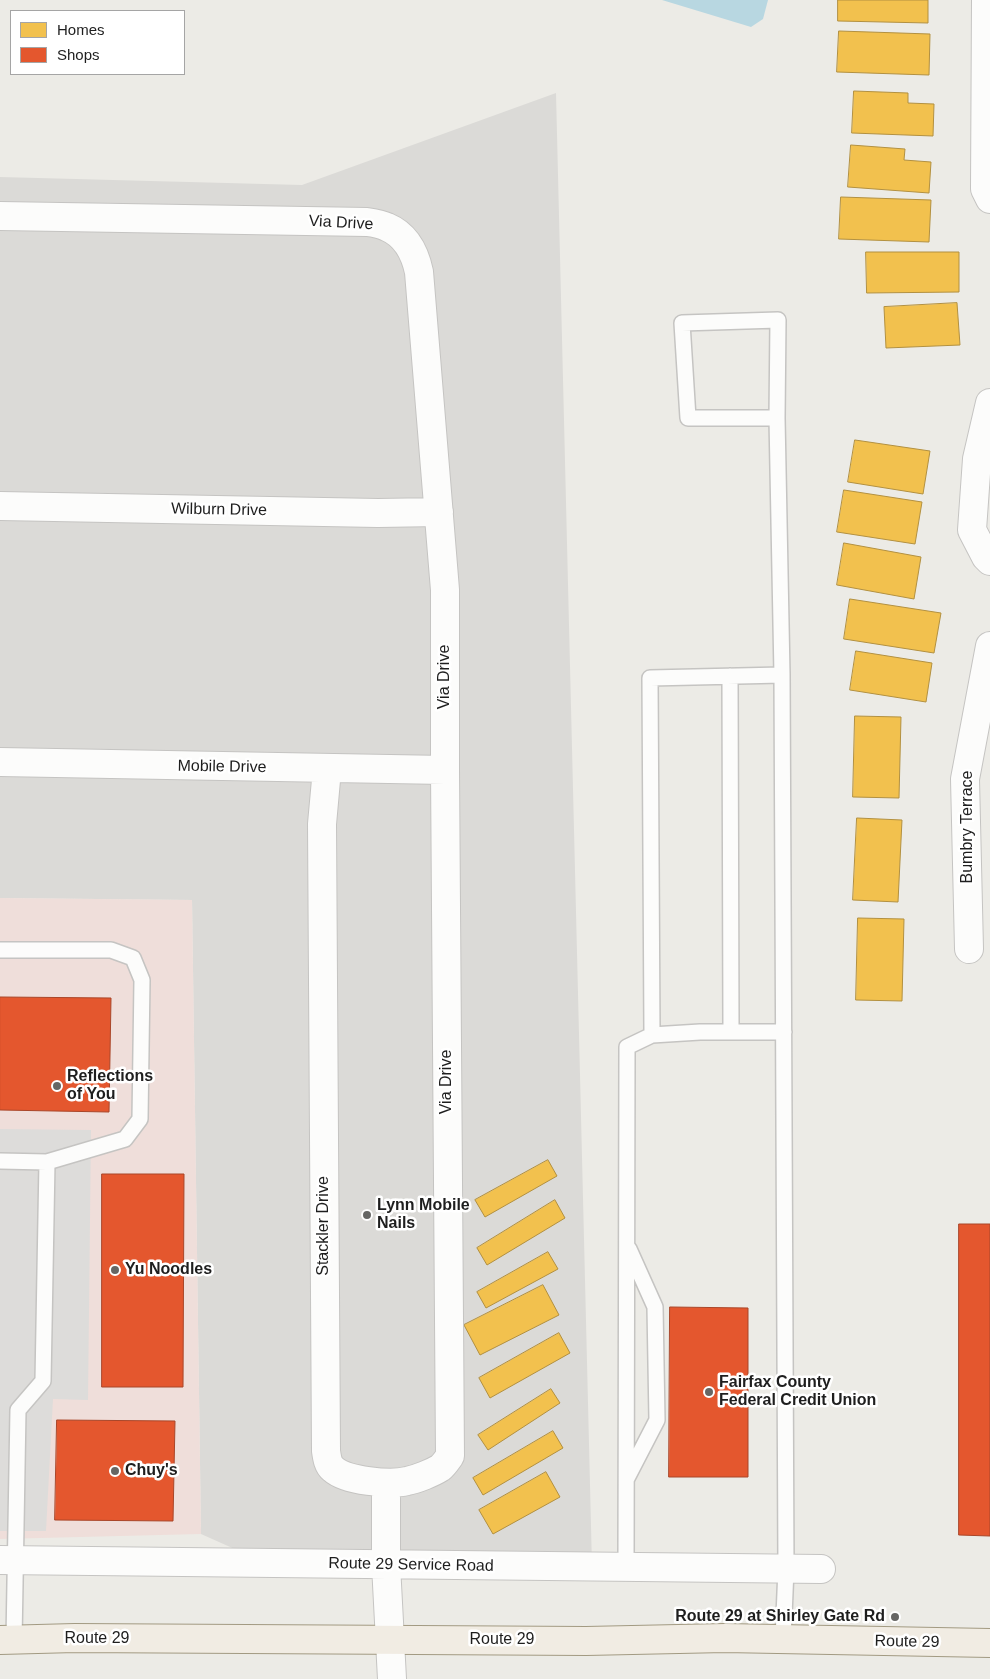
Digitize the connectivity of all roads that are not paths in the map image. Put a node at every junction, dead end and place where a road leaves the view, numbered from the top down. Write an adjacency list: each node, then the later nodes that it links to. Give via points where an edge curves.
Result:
1 (986, 0): 2 (street, via 985,189)
2 (990, 199)
3 (0, 216): 7 (street, Via Drive, via 367,222 387,227 404,239 416,256 419,272)
4 (990, 403): 8 (street, via 977,459 972,530)
5 (777, 418): 5 (lane, via 688,418 682,323 778,320); 10 (lane)
6 (0, 506): 7 (street, Wilburn Drive, via 378,514)
7 (439, 512): 14 (street, Via Drive, via 445,590)
8 (990, 561)
9 (990, 646): 16 (street, Bumbry Terrace, via 965,779)
10 (782, 675): 11 (lane); 18 (lane)
11 (730, 676): 17 (lane); 19 (lane, via 650,678)
12 (0, 762): 13 (street, Mobile Drive)
13 (327, 769): 14 (street, Mobile Drive); 24 (street, Stackler Drive, via 322,824 326,1451 332,1469 340,1474)
14 (445, 770): 24 (street, Via Drive, via 450,1456 440,1468 408,1481)
15 (0, 950): 21 (lane, via 111,950 133,958 142,980 140,1119 125,1139)
16 (969, 950)
17 (730, 1032): 18 (lane); 19 (lane)
18 (784, 1032): 28 (lane)
19 (652, 1035): 22 (lane, via 627,1047)
20 (0, 1161): 21 (lane)
21 (47, 1162): 25 (lane, via 43,1381 18,1410)
22 (627, 1243): 23 (lane); 23 (lane, via 655,1307 657,1420)
23 (626, 1480): 27 (lane)
24 (386, 1483): 26 (street)
25 (8, 1560): 26 (street, Route 29 Service Road); 32 (lane)
26 (386, 1565): 27 (street, Route 29 Service Road); 30 (street)
27 (626, 1567): 28 (street, Route 29 Service Road)
28 (786, 1569): 29 (street, Route 29 Service Road); 31 (lane)
29 (821, 1569)
30 (390, 1639): 31 (main road, Route 29); 32 (main road, Route 29); 34 (street)
31 (783, 1639): 33 (main road, Route 29)
32 (7, 1640)
33 (990, 1643)
34 (392, 1679)

